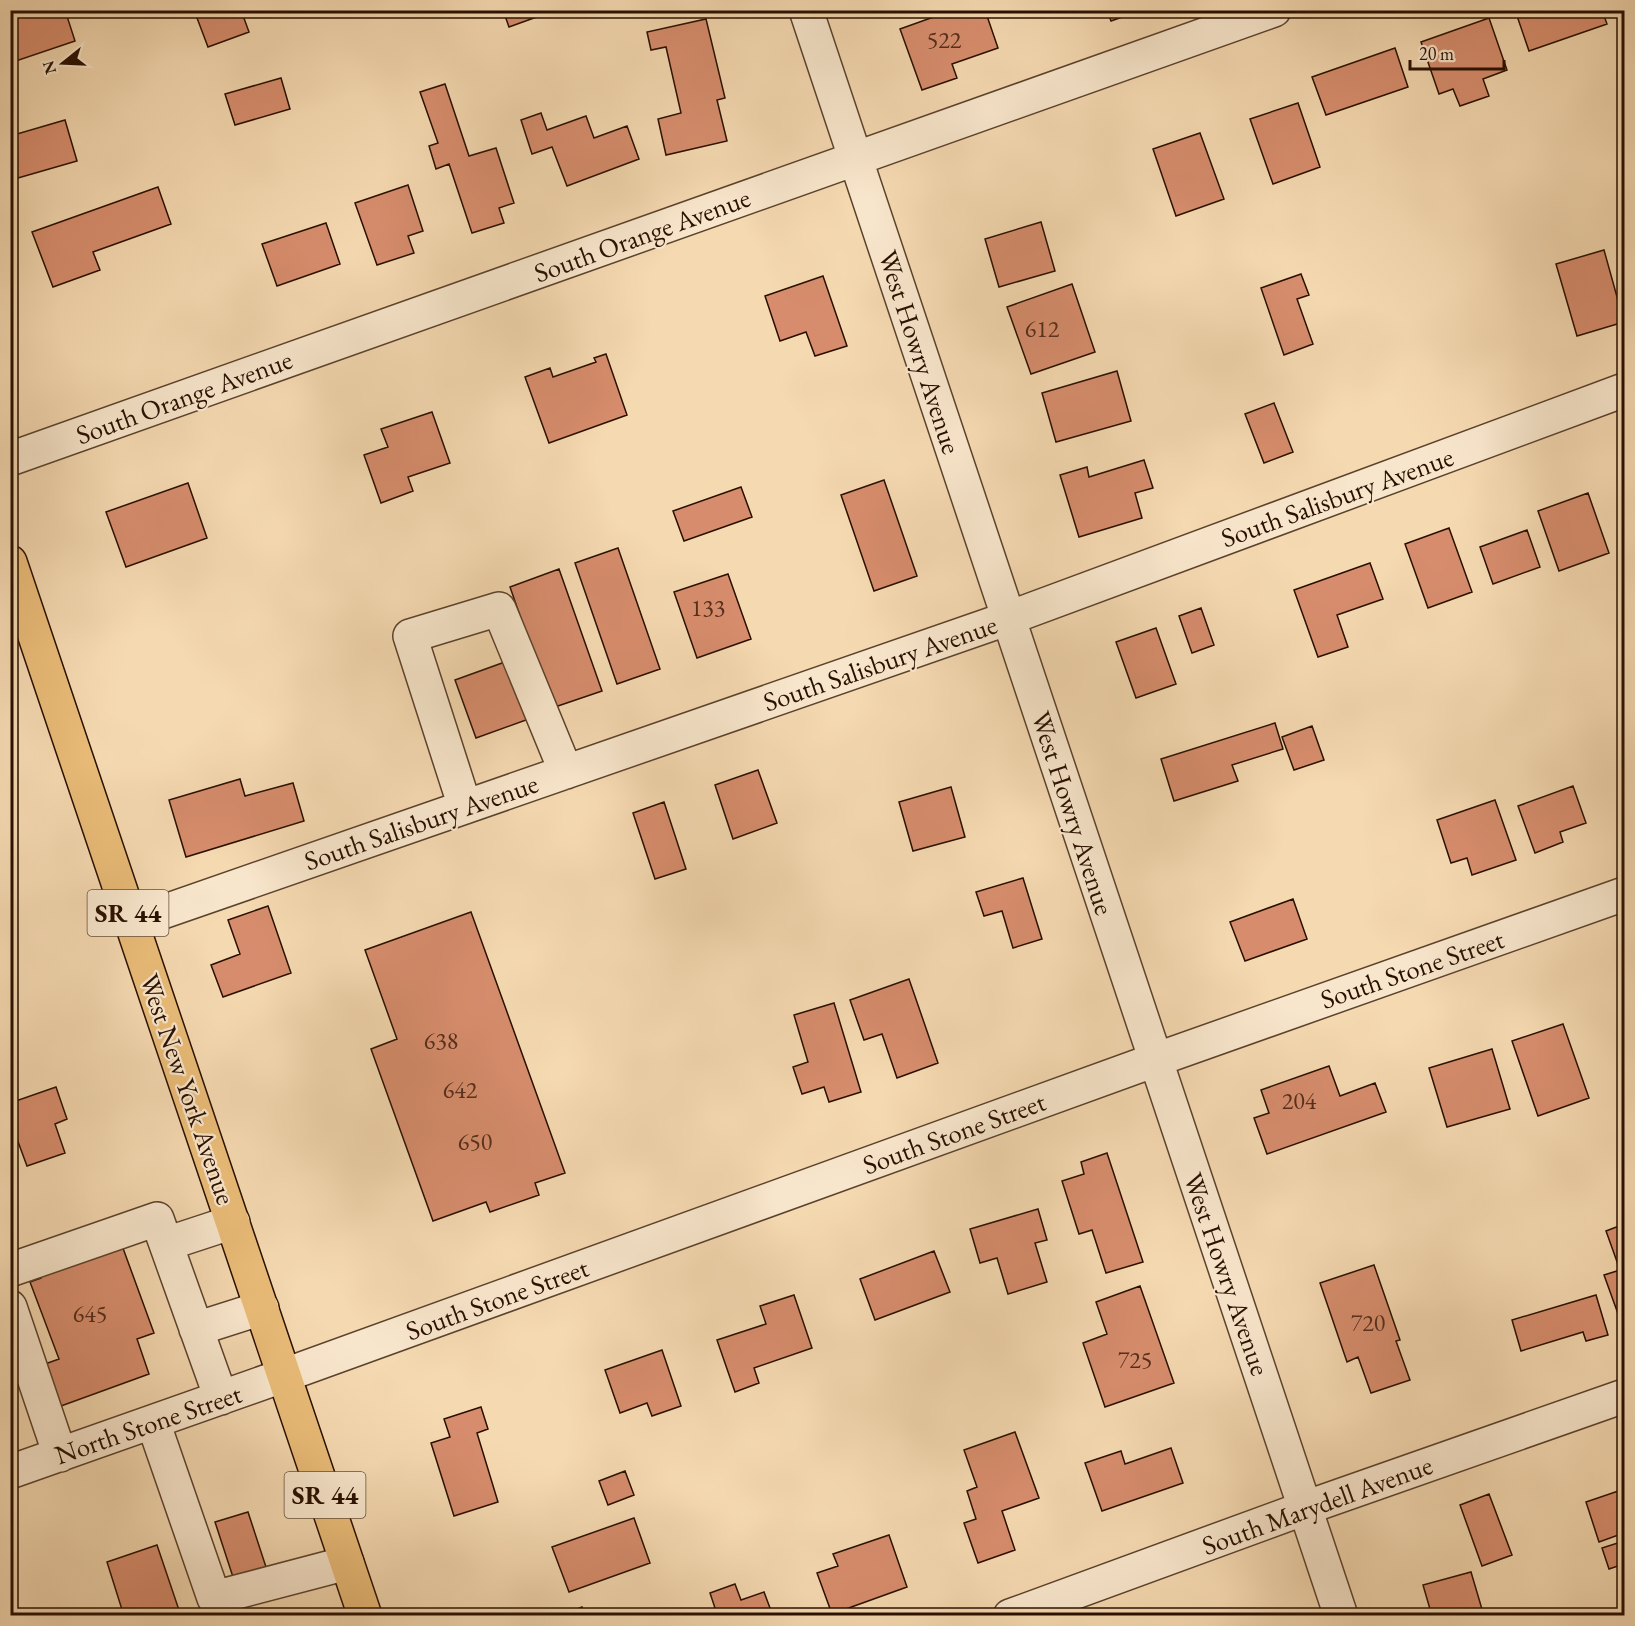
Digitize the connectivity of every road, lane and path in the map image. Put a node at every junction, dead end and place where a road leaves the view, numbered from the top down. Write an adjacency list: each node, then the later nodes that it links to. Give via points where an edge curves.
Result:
1 (806, 10): 3 (street, West Howry Avenue)
2 (1274, 10): 3 (street, South Orange Avenue)
3 (856, 159): 5 (street, South Orange Avenue); 7 (street, West Howry Avenue)
4 (1624, 390): 7 (street, South Salisbury Avenue)
5 (10, 459)
6 (10, 562): 11 (main road, West New York Avenue / SR 44)
7 (1009, 618): 8 (street, South Salisbury Avenue); 12 (street, West Howry Avenue)
8 (566, 772): 9 (street, South Salisbury Avenue); 9 (street, via 499,609 410,636)
9 (465, 807): 11 (street, South Salisbury Avenue)
10 (1624, 894): 12 (street, South Stone Street)
11 (131, 923): 13 (main road, West New York Avenue / SR 44)
12 (1155, 1060): 19 (street, South Stone Street); 25 (street, West Howry Avenue)
13 (233, 1222): 14 (street); 17 (main road, West New York Avenue / SR 44)
14 (166, 1244): 15 (street, via 157,1218); 18 (street)
15 (10, 1270)
16 (10, 1307): 23 (street)
17 (262, 1308): 18 (street); 19 (main road, West New York Avenue / SR 44)
18 (196, 1329): 21 (street)
19 (285, 1375): 21 (street, North Stone Street); 26 (main road, West New York Avenue / SR 44)
20 (1624, 1396): 25 (street, South Marydell Avenue)
21 (221, 1398): 22 (street, North Stone Street)
22 (153, 1422): 23 (street, North Stone Street); 26 (street, via 214,1598)
23 (60, 1455): 24 (street, North Stone Street)
24 (10, 1472)
25 (1305, 1508): 28 (street, South Marydell Avenue); 29 (street, West Howry Avenue)
26 (347, 1563): 27 (main road, West New York Avenue / SR 44)
27 (364, 1616)
28 (1010, 1616)
29 (1341, 1616)

